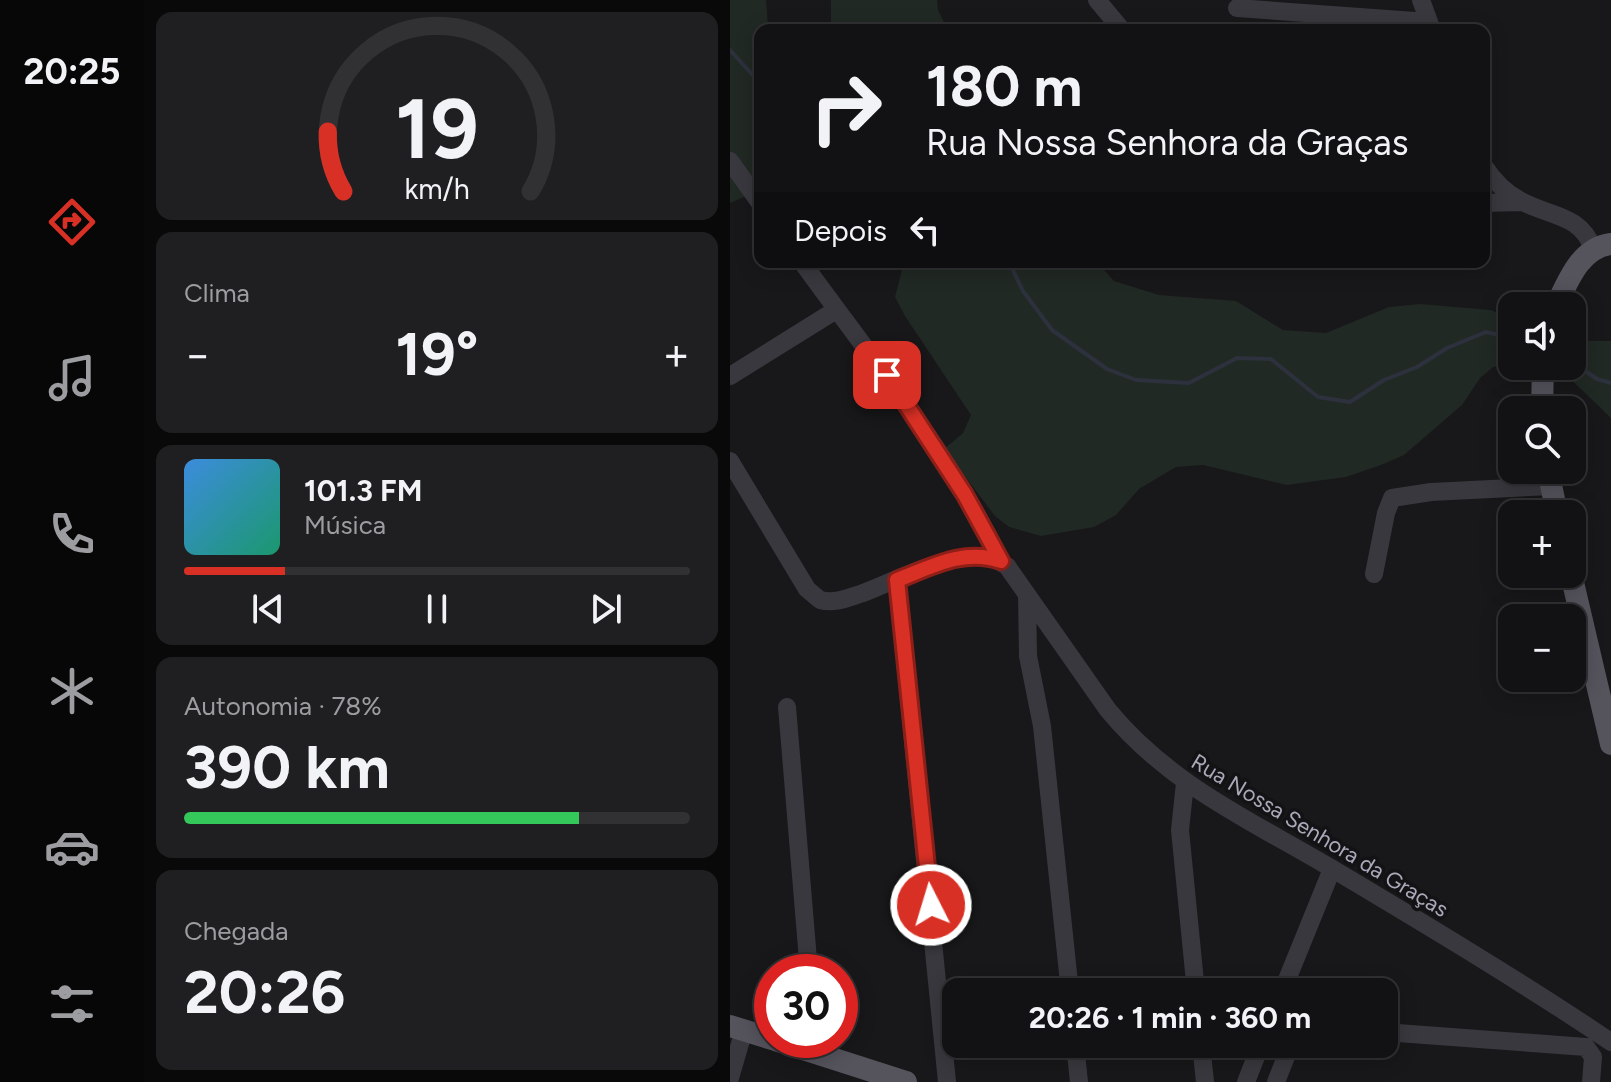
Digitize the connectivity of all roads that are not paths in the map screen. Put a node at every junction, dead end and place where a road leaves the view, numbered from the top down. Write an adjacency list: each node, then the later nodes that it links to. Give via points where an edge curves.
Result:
1 (1097, 0): 4 (street)
2 (1421, 0): 6 (street)
3 (1237, 8): 5 (street)
4 (1117, 24)
5 (1409, 24)
6 (1429, 24)
7 (730, 161): 9 (street)
8 (1490, 173): 10 (street)
9 (754, 195)
10 (1521, 202): 11 (street); 12 (street, via 1581,227)
11 (1490, 203)
12 (1602, 246): 14 (main road, via 1574,270)
13 (806, 268): 15 (street, Rua Nossa Senhora da Graças)
14 (1563, 292)
15 (836, 310): 16 (street); 19 (street, Rua Nossa Senhora da Graças, via 887,375)
16 (730, 376)
17 (730, 461): 21 (street, via 807,589 820,600 841,600)
18 (1498, 484): 20 (street, via 1392,498)
19 (1001, 561): 21 (street, via 968,556); 23 (street, Rua Nossa Senhora da Graças)
20 (1374, 574)
21 (897, 580): 43 (street)
22 (1574, 588): 25 (main road)
23 (1027, 595): 26 (street, Rua Nossa Senhora da Graças, via 1126,732); 29 (street, via 1028,656 1042,726)
24 (787, 707): 28 (street)
25 (1611, 744)
26 (1185, 783): 27 (street, Rua Nossa Senhora da Graças); 30 (street, via 1180,830)
27 (1332, 869): 31 (street); 34 (street, Rua Nossa Senhora da Graças)
28 (808, 954)
29 (1069, 978)
30 (1195, 978)
31 (1288, 978)
32 (737, 1028): 40 (street)
33 (1398, 1033): 48 (street, via 1586,1047 1593,1057)
34 (1611, 1042)
35 (838, 1058): 41 (main road)
36 (1076, 1058): 44 (street)
37 (1202, 1058): 45 (street)
38 (1255, 1058): 46 (street)
39 (1285, 1058): 47 (street)
40 (730, 1078)
41 (879, 1078): 42 (main road)
42 (906, 1082)
43 (947, 1082)
44 (1079, 1082)
45 (1205, 1082)
46 (1246, 1082)
47 (1276, 1082)
48 (1591, 1082)

